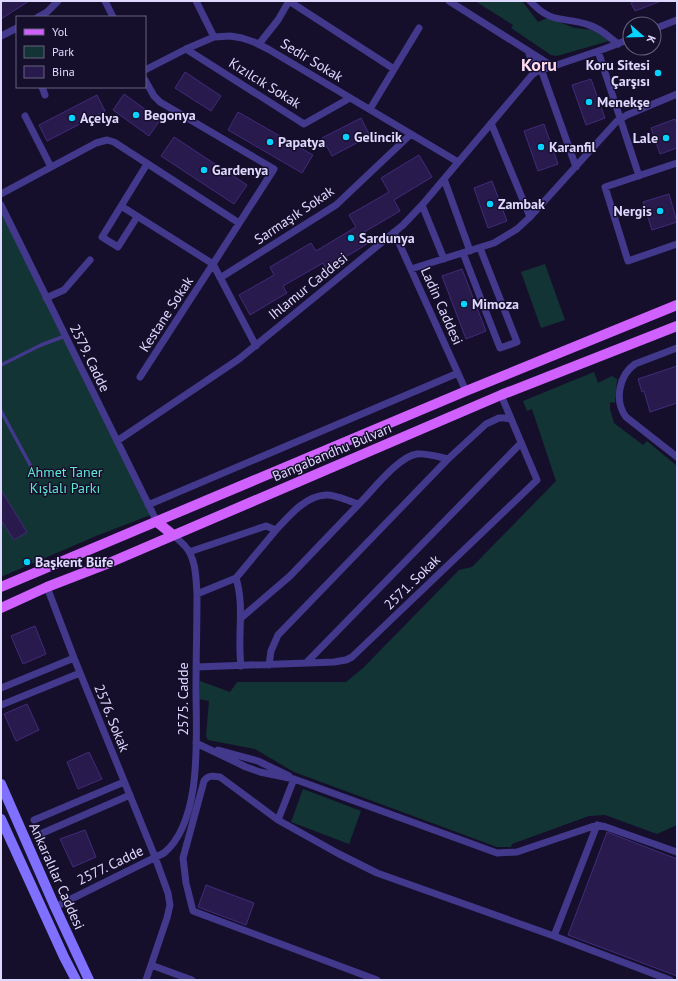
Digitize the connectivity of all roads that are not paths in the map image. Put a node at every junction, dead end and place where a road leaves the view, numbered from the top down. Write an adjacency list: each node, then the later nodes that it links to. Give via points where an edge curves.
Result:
1 (58, 1): 8 (street)
2 (104, 1): 9 (street)
3 (196, 1): 15 (street)
4 (289, 1): 7 (street); 17 (street)
5 (449, 1): 20 (street)
6 (530, 1): 18 (street, via 545,14 562,20 589,24)
7 (299, 4): 24 (street)
8 (40, 16)
9 (112, 16)
10 (677, 20): 11 (street)
11 (662, 26)
12 (419, 28): 24 (street)
13 (16, 31): 14 (street)
14 (1, 36)
15 (214, 37): 17 (street, Sedir Sokak, via 236,37); 19 (street, Sedir Sokak)
16 (622, 42): 18 (street)
17 (259, 44): 30 (street, Sedir Sokak)
18 (618, 44): 21 (street)
19 (186, 49): 23 (street, Sedir Sokak); 30 (street, Kızılcık Sokak, via 304,124)
20 (528, 50): 22 (street); 25 (street)
21 (598, 51): 22 (street); 33 (street)
22 (552, 66): 25 (street)
23 (146, 69)
24 (394, 69): 31 (street)
25 (538, 70): 34 (street, Ihlamur Caddesi); 40 (street)
26 (146, 82): 49 (street, Kestane Sokak, via 160,102 274,169)
27 (42, 88): 28 (street)
28 (45, 94)
29 (677, 94): 33 (street)
30 (350, 98): 31 (street, Sedir Sokak)
31 (370, 109): 35 (street, Sedir Sokak)
32 (25, 116): 39 (street)
33 (620, 119): 40 (street); 41 (street)
34 (491, 123): 36 (street, Ihlamur Caddesi); 48 (street)
35 (411, 134): 36 (street, Sedir Sokak); 58 (street, Sarmaşık Sokak, via 336,205)
36 (458, 162): 42 (street, Ihlamur Caddesi)
37 (677, 163): 41 (street)
38 (147, 164): 39 (street, via 107,140 96,143); 46 (street); 49 (street)
39 (51, 167): 43 (street)
40 (576, 167): 48 (street)
41 (639, 176): 51 (street, via 605,187 628,261)
42 (444, 179): 44 (street, Ihlamur Caddesi); 53 (street)
43 (1, 194)
44 (422, 205): 50 (street, Ihlamur Caddesi); 54 (street)
45 (1, 206): 59 (street, 2579. Cadde)
46 (121, 206): 47 (street); 47 (street, via 102,237 118,247)
47 (137, 217): 56 (street)
48 (530, 217): 52 (street, via 501,240)
49 (240, 223): 56 (street, Kestane Sokak)
50 (394, 232): 57 (street, Ladin Caddesi); 63 (street, Ihlamur Caddesi)
51 (677, 244)
52 (480, 248): 53 (street); 53 (street, via 517,342 500,348)
53 (466, 252): 54 (street)
54 (444, 259): 57 (street)
55 (90, 260): 59 (street, via 64,290)
56 (213, 264): 58 (street); 67 (street, Kestane Sokak)
57 (411, 269): 66 (street, Ladin Caddesi)
58 (220, 278): 63 (street)
59 (46, 298): 62 (street, 2579. Cadde)
60 (677, 305): 68 (main road, Bangabandhu Bulvarı)
61 (677, 326): 69 (main road, Bangabandhu Bulvarı)
62 (64, 336): 65 (lane); 72 (street, 2579. Cadde)
63 (256, 346): 72 (street, Ihlamur Caddesi)
64 (677, 348): 74 (street, via 634,364 624,376 620,393 624,414)
65 (1, 365)
66 (458, 373): 68 (street, Ladin Caddesi); 78 (street)
67 (140, 377)
68 (466, 391): 79 (main road, Bangabandhu Bulvarı)
69 (501, 395): 71 (street, 2571. Sokak); 81 (main road, Bangabandhu Bulvarı)
70 (1, 410): 76 (lane)
71 (511, 419): 73 (street, 2571. Sokak); 75 (street, via 498,418 486,424)
72 (117, 441): 78 (street, 2579. Cadde)
73 (521, 443): 90 (street); 90 (street, 2571. Sokak, via 536,480 352,657 340,662)
74 (677, 458)
75 (448, 459): 77 (street, via 410,455); 91 (street, via 278,635)
76 (34, 472)
77 (359, 504): 80 (street, via 328,494 319,496 302,505); 88 (street, via 290,576)
78 (148, 505): 79 (street, 2579. Cadde)
79 (157, 522): 81 (main road); 84 (main road, Bangabandhu Bulvarı)
80 (276, 530): 82 (street, via 266,526); 83 (street)
81 (173, 535): 82 (street, 2575. Cadde); 85 (main road, Bangabandhu Bulvarı)
82 (189, 552): 86 (street, 2575. Cadde, via 194,566)
83 (236, 578): 86 (street); 88 (street)
84 (1, 587)
85 (47, 587): 87 (main road, Bangabandhu Bulvarı); 89 (street, 2576. Sokak)
86 (197, 594): 93 (street, 2575. Cadde)
87 (1, 608)
88 (241, 618): 92 (street, via 239,641)
89 (74, 658): 94 (street, 2576. Sokak); 95 (street)
90 (306, 663): 91 (street, 2571. Sokak)
91 (269, 664): 92 (street, 2571. Sokak)
92 (242, 666): 93 (street, 2571. Sokak)
93 (196, 667): 97 (street, 2575. Cadde)
94 (80, 673): 96 (street); 99 (street, 2576. Sokak)
95 (1, 688)
96 (1, 705)
97 (196, 743): 98 (street, via 258,761); 108 (street, 2575. Cadde, via 195,774 186,820 172,846)
98 (294, 779): 104 (street); 105 (street, via 497,853 517,852)
99 (124, 782): 101 (street, 2576. Sokak); 103 (street)
100 (1, 784): 109 (main road, Ankaralılar Caddesi)
101 (130, 795): 106 (street); 108 (street, 2576. Sokak)
102 (1, 819): 112 (main road, Ankaralılar Caddesi)
103 (34, 820)
104 (278, 820): 110 (street, via 377,872); 116 (street, via 220,777 206,778 183,858 193,911)
105 (596, 825): 107 (street); 110 (street)
106 (38, 834)
107 (677, 852)
108 (155, 857): 109 (street, 2577. Cadde); 111 (street, 2576. Sokak, via 170,905)
109 (55, 907): 113 (main road, Ankaralılar Caddesi)
110 (554, 936): 117 (street)
111 (151, 965): 114 (street, 2576. Sokak); 115 (street)
112 (76, 980)
113 (89, 980)
114 (146, 980)
115 (192, 980)
116 (376, 980)
117 (670, 980)

